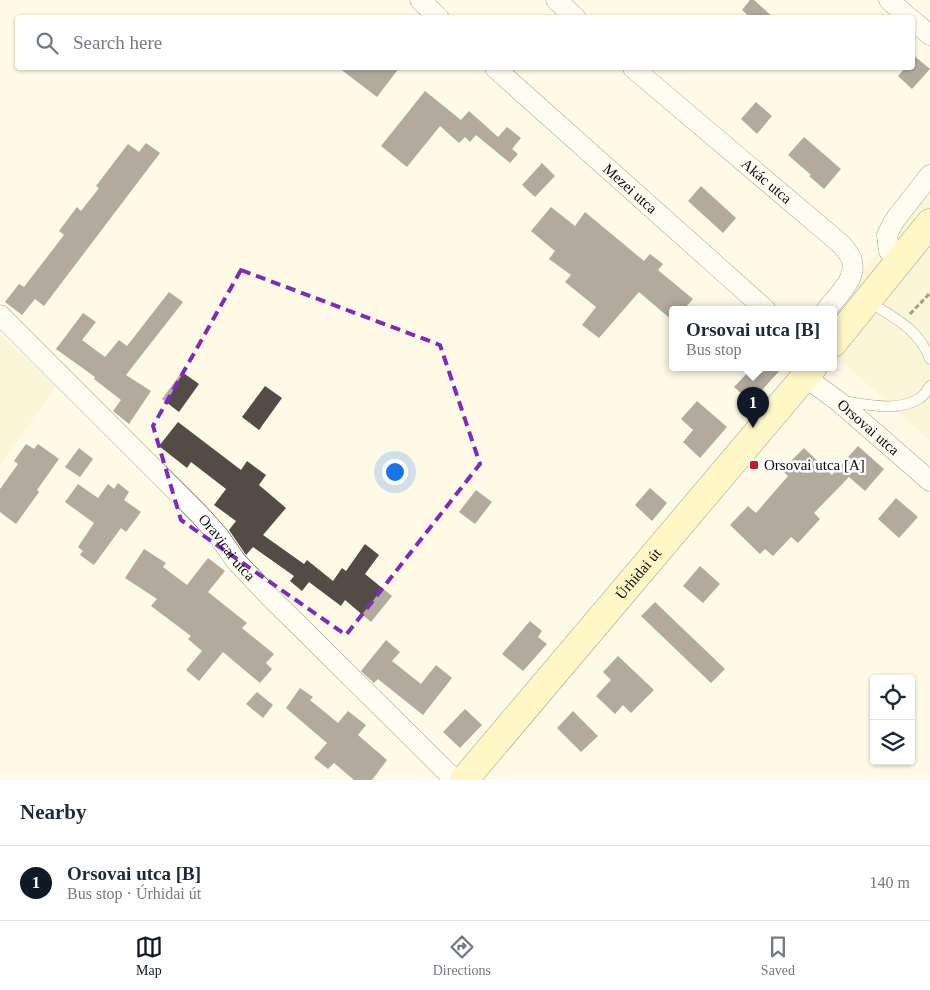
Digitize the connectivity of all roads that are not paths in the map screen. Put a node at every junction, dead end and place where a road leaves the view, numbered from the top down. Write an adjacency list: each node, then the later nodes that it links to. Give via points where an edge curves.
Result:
1 (420, 0): 4 (street)
2 (556, 0): 5 (street)
3 (889, 0): 6 (street)
4 (436, 15)
5 (573, 15)
6 (906, 15)
7 (915, 22): 8 (street)
8 (930, 35)
9 (497, 70): 15 (street, Mezei utca)
10 (635, 70): 16 (street, Akác utca, via 842,245 854,269 852,278)
11 (930, 175): 13 (street, via 887,235 889,251)
12 (930, 223): 13 (main road)
13 (900, 261): 14 (main road)
14 (867, 301): 18 (main road); 19 (lane, via 917,335)
15 (762, 306)
16 (829, 306)
17 (0, 315): 24 (street, Oravicai utca, via 199,514 270,597)
18 (837, 338)
19 (930, 359)
20 (809, 372): 22 (street, Orsovai utca); 25 (main road, Úrhidai út)
21 (930, 386): 22 (lane, via 921,398 905,405)
22 (838, 401): 23 (street, Orsovai utca)
23 (930, 481)
24 (454, 780)
25 (464, 780)

